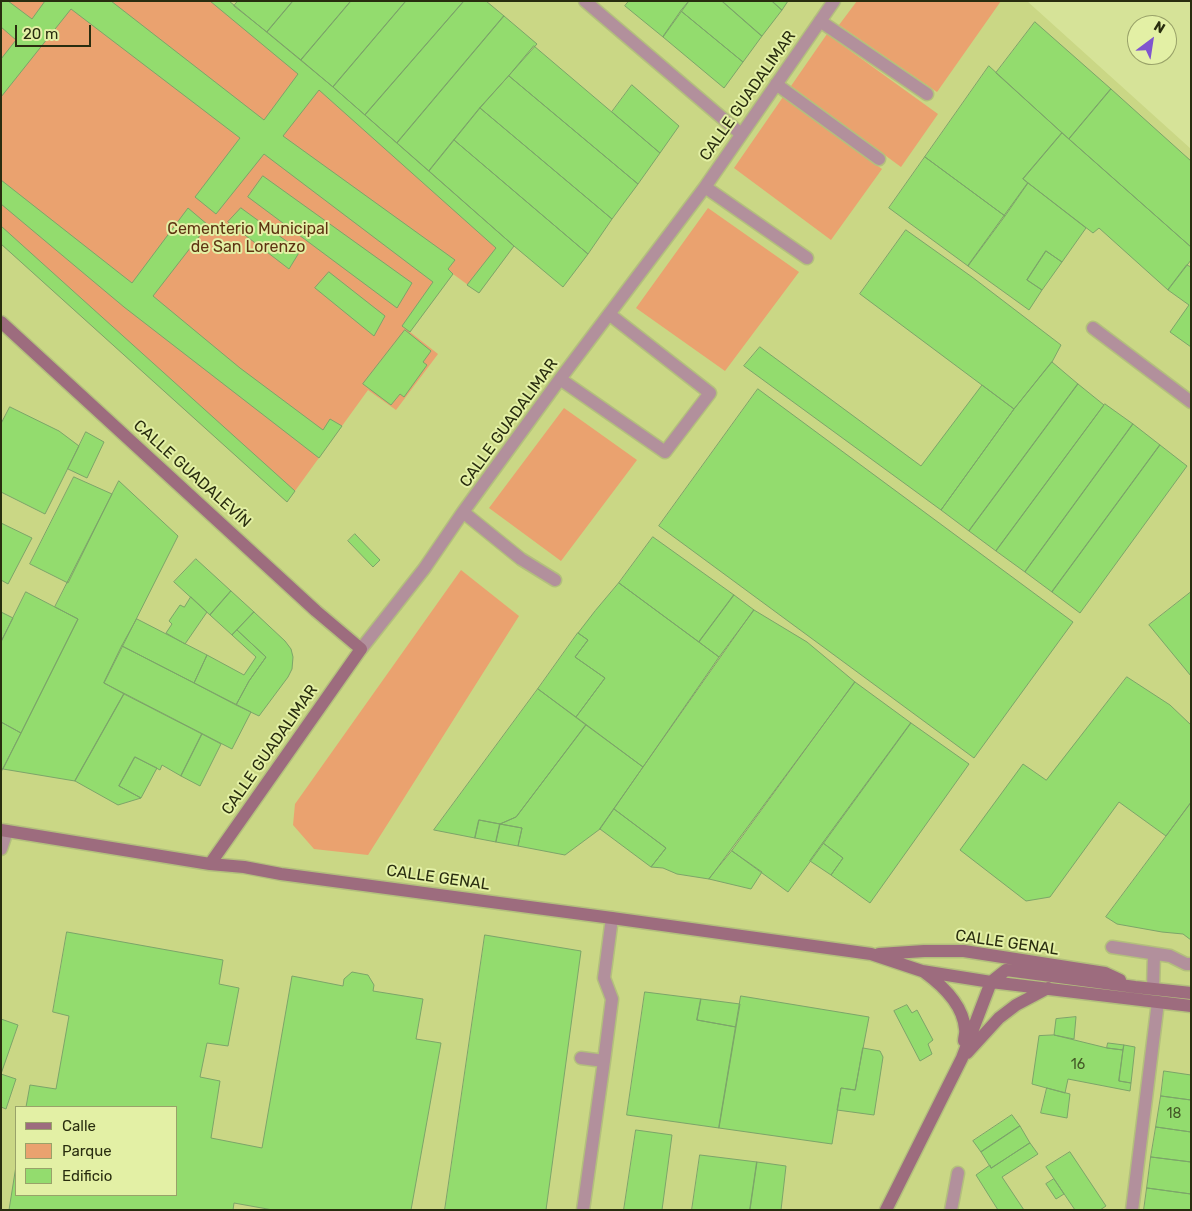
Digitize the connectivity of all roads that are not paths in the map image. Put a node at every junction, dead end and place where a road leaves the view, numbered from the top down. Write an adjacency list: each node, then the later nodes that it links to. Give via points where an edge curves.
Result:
1 (585, 1): 6 (street)
2 (834, 1): 3 (street, CALLE GUADALIMAR)
3 (820, 21): 4 (street, CALLE GUADALIMAR); 5 (street)
4 (776, 84): 6 (street, CALLE GUADALIMAR); 7 (street)
5 (927, 94)
6 (742, 134): 8 (street, CALLE GUADALIMAR)
7 (879, 159)
8 (705, 187): 9 (street); 10 (street, CALLE GUADALIMAR)
9 (807, 258)
10 (609, 314): 13 (street, CALLE GUADALIMAR); 13 (street, via 710,393 665,452)
11 (1, 322): 17 (main road, CALLE GUADALEVÍN)
12 (1093, 328): 14 (street)
13 (560, 379): 15 (street, CALLE GUADALIMAR)
14 (1191, 402)
15 (464, 512): 16 (street, via 521,560); 17 (street, CALLE GUADALIMAR)
16 (554, 580)
17 (361, 649): 20 (main road, CALLE GUADALIMAR)
18 (4, 831): 19 (street); 20 (main road, CALLE GENAL)
19 (1, 848)
20 (210, 864): 21 (main road, CALLE GENAL)
21 (612, 918): 23 (main road, CALLE GENAL); 36 (street, via 604,978 612,999)
22 (1112, 947): 24 (street)
23 (871, 954): 26 (main road, CALLE GENAL); 28 (main road, CALLE GENAL, via 964,951 1104,974)
24 (1154, 954): 25 (street); 30 (street)
25 (1191, 964)
26 (922, 971): 27 (main road, CALLE GENAL); 35 (main road, via 946,990 961,1012 965,1029)
27 (991, 982): 28 (main road, CALLE GENAL, via 1006,970); 29 (main road, CALLE GENAL); 35 (main road)
28 (1135, 987): 30 (main road, CALLE GENAL)
29 (1048, 988): 32 (main road, CALLE GENAL); 35 (main road, via 999,1018)
30 (1153, 989): 31 (main road, CALLE GENAL)
31 (1191, 993)
32 (1158, 1002): 33 (main road, CALLE GENAL); 41 (street)
33 (1191, 1006)
34 (581, 1058): 36 (street)
35 (962, 1058): 39 (main road)
36 (604, 1061): 38 (street)
37 (958, 1173): 40 (street)
38 (584, 1210)
39 (886, 1210)
40 (951, 1210)
41 (1132, 1210)

